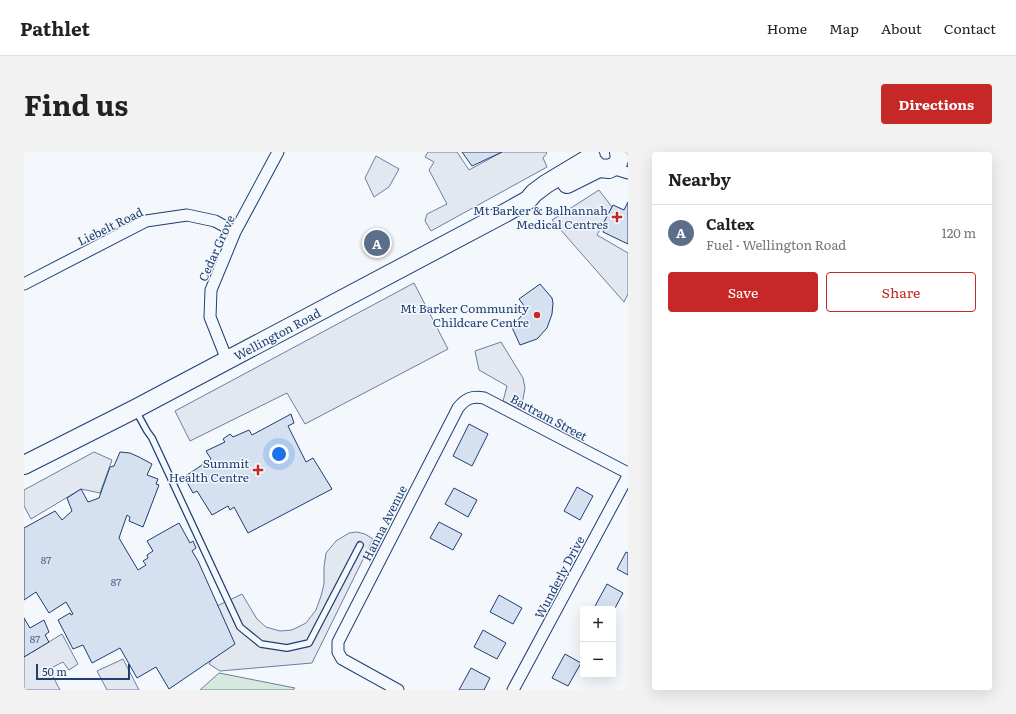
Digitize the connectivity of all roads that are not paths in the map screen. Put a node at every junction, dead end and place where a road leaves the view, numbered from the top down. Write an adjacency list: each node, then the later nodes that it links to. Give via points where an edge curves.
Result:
1 (278, 152): 6 (street, Cedar Grove)
2 (573, 152): 4 (main road, via 571,168)
3 (609, 158): 4 (main road, Wellington Road); 5 (main road, Wellington Road, via 536,199)
4 (568, 171): 5 (main road, Wellington Road, via 546,184)
5 (528, 200): 8 (main road, Wellington Road)
6 (235, 232): 7 (street, Liebelt Road, via 215,220 187,215 146,221); 8 (street, Cedar Grove, via 211,290 210,318)
7 (24, 284)
8 (227, 360): 10 (main road, Wellington Road)
9 (458, 408): 12 (street, Bartram Street, via 471,397 484,398); 14 (street, Hanna Avenue, via 338,642 338,652 342,659)
10 (135, 409): 11 (main road, Wellington Road); 13 (lane, via 152,438 240,627 261,644 287,648 310,644)
11 (24, 465)
12 (628, 475): 15 (street, Wunderly Drive)
13 (360, 545)
14 (398, 690)
15 (513, 690)

